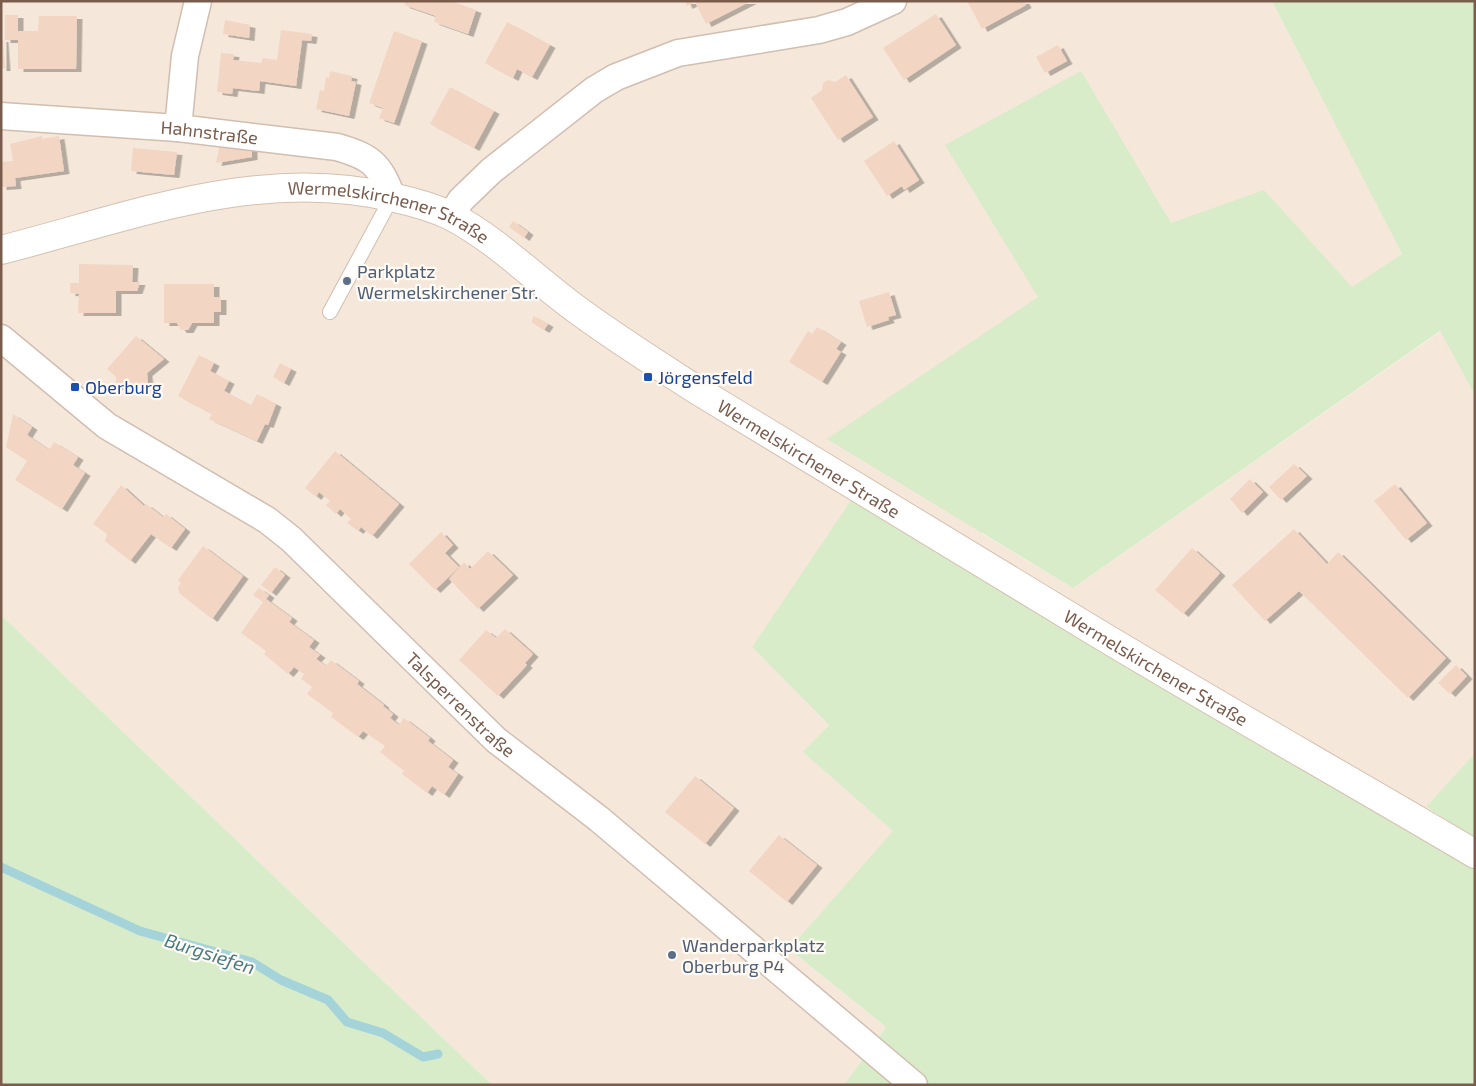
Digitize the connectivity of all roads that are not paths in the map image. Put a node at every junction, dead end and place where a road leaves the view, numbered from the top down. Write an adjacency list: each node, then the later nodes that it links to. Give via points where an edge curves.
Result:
1 (198, 1): 4 (street, via 185,56)
2 (893, 1): 6 (street, via 847,22 819,30 678,53 616,77 594,90 492,171 461,200)
3 (1, 116): 4 (street, Hahnstraße)
4 (178, 128): 5 (street, Hahnstraße, via 336,147 359,154 383,174)
5 (392, 197): 6 (main road, Wermelskirchener Straße); 7 (main road, Wermelskirchener Straße, via 337,189 291,187 229,192); 8 (lane)
6 (451, 216): 10 (main road, Wermelskirchener Straße, via 491,242 598,324 697,389 1083,625)
7 (1, 250)
8 (330, 312)
9 (1, 338): 11 (street, Talsperrenstraße, via 107,426 250,510 291,539 496,740 599,819)
10 (1475, 854)
11 (914, 1085)

